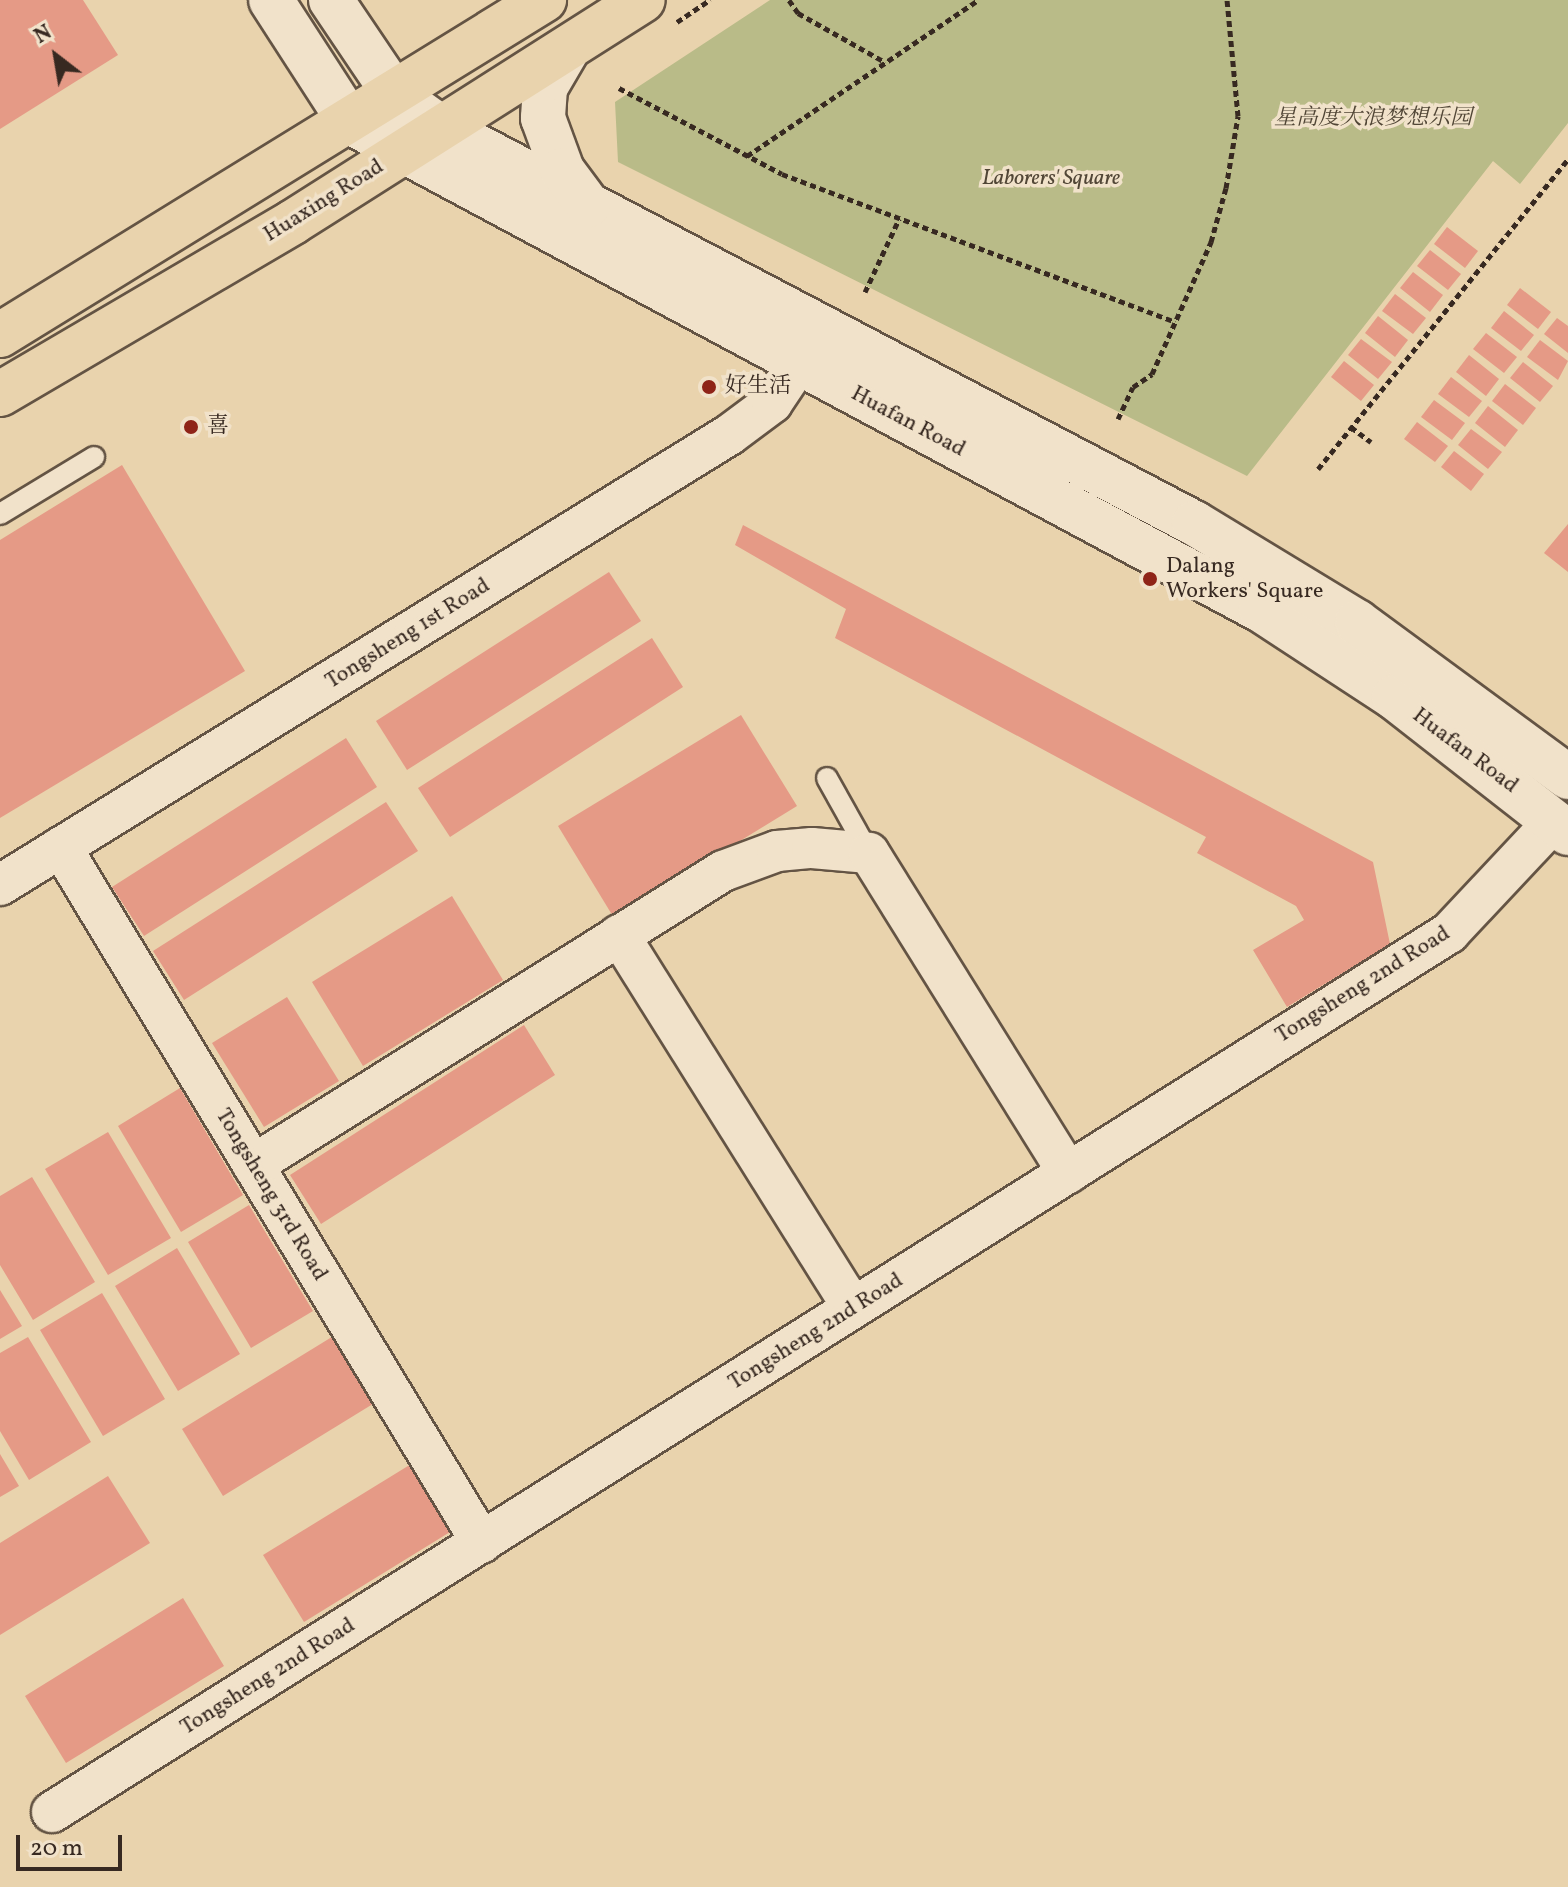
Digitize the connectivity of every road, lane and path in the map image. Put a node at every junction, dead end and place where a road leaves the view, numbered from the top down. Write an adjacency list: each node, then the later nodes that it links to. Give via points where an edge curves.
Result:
1 (271, 0): 12 (main road, Huafan Road)
2 (331, 0): 11 (main road, Huafan Road)
3 (544, 0): 11 (main road)
4 (643, 0): 8 (main road, Huaxing Road)
5 (789, 0): 9 (path, via 798,13)
6 (978, 0): 9 (path)
7 (1227, 0): 20 (path, via 1238,116 1211,242)
8 (566, 52): 13 (main road, Huaxing Road); 17 (main road, via 545,88 544,124 562,170)
9 (885, 62): 15 (path)
10 (619, 88): 15 (path)
11 (395, 95): 12 (main road); 13 (main road, Huafan Road)
12 (350, 122): 14 (main road, Huafan Road); 21 (main road)
13 (440, 127): 14 (main road, Huaxing Road); 17 (main road, Huafan Road)
14 (400, 154): 22 (main road, Huafan Road); 23 (main road, Huaxing Road)
15 (747, 156): 18 (path)
16 (1568, 159): 25 (path)
17 (595, 212): 30 (main road, Huafan Road, via 1194,523 1357,622)
18 (899, 219): 19 (path); 20 (path)
19 (865, 292)
20 (1175, 322): 24 (path, via 1152,374 1133,387)
21 (0, 335)
22 (798, 364): 32 (main road, Huafan Road, via 1261,610 1394,697); 33 (street, Tongsheng 1st Road, via 772,403 729,435)
23 (0, 394)
24 (1118, 419)
25 (1351, 427): 26 (path); 28 (path)
26 (1371, 442)
27 (94, 457): 29 (lane)
28 (1318, 469)
29 (0, 514)
30 (1568, 777)
31 (827, 778): 34 (lane)
32 (1561, 827): 38 (street, Tongsheng 2nd Road, via 1449,933)
33 (61, 847): 35 (street, Tongsheng 1st Road); 37 (street, Tongsheng 3rd Road)
34 (869, 853): 36 (street, via 812,848 746,859); 38 (street)
35 (0, 885)
36 (619, 935): 37 (street); 39 (street)
37 (253, 1165): 40 (street, Tongsheng 3rd Road)
38 (1068, 1173): 39 (street, Tongsheng 2nd Road)
39 (853, 1308): 40 (street, Tongsheng 2nd Road)
40 (482, 1543): 41 (street, Tongsheng 2nd Road)
41 (52, 1812)

